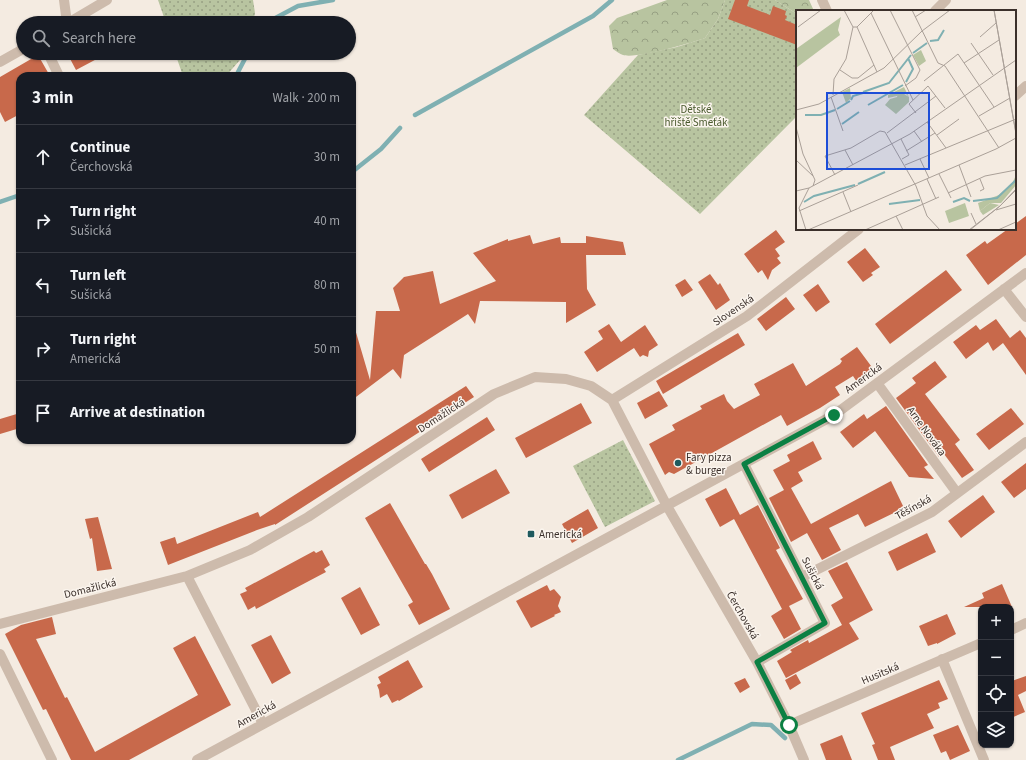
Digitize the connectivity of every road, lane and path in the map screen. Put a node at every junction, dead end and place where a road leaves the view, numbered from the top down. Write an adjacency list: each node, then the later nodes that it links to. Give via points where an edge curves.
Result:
1 (64, 0): 7 (street)
2 (107, 0): 8 (street)
3 (822, 0): 5 (street)
4 (946, 0): 6 (street)
5 (827, 10)
6 (936, 10)
7 (67, 16)
8 (80, 16)
9 (16, 52): 11 (street)
10 (51, 60): 12 (street)
11 (0, 62)
12 (57, 72)
13 (1026, 86): 14 (street)
14 (1016, 95)
15 (858, 230): 20 (street, Slovenská, via 747,316)
16 (1026, 273): 17 (street, Americká)
17 (1004, 289): 18 (street); 19 (street, Americká)
18 (1026, 317)
19 (877, 383): 22 (street, Americká, via 834,415); 23 (street, Arne Nováka)
20 (612, 400): 24 (street, Domažlická); 25 (street, Domažlická, via 591,386 566,378 535,377 494,394 308,517 250,550)
21 (1026, 442): 23 (street, Těšínská)
22 (744, 464): 24 (street, Americká); 26 (street, Sušická)
23 (957, 493): 26 (street, Těšínská, via 932,512)
24 (667, 506): 33 (street, Čerchovská); 34 (street, Americká)
25 (187, 576): 28 (street, Domažlická); 34 (street)
26 (802, 577): 33 (street, Sušická, via 825,623)
27 (1026, 623): 29 (street)
28 (0, 624)
29 (1014, 629)
30 (978, 643): 32 (street, Husitská)
31 (0, 654): 36 (street)
32 (942, 659): 35 (street, Husitská); 39 (street)
33 (757, 662): 35 (street, Čerchovská)
34 (263, 724): 37 (street, Americká)
35 (789, 725): 38 (street, Čerchovská)
36 (52, 760)
37 (197, 760)
38 (804, 760)
39 (984, 760)

